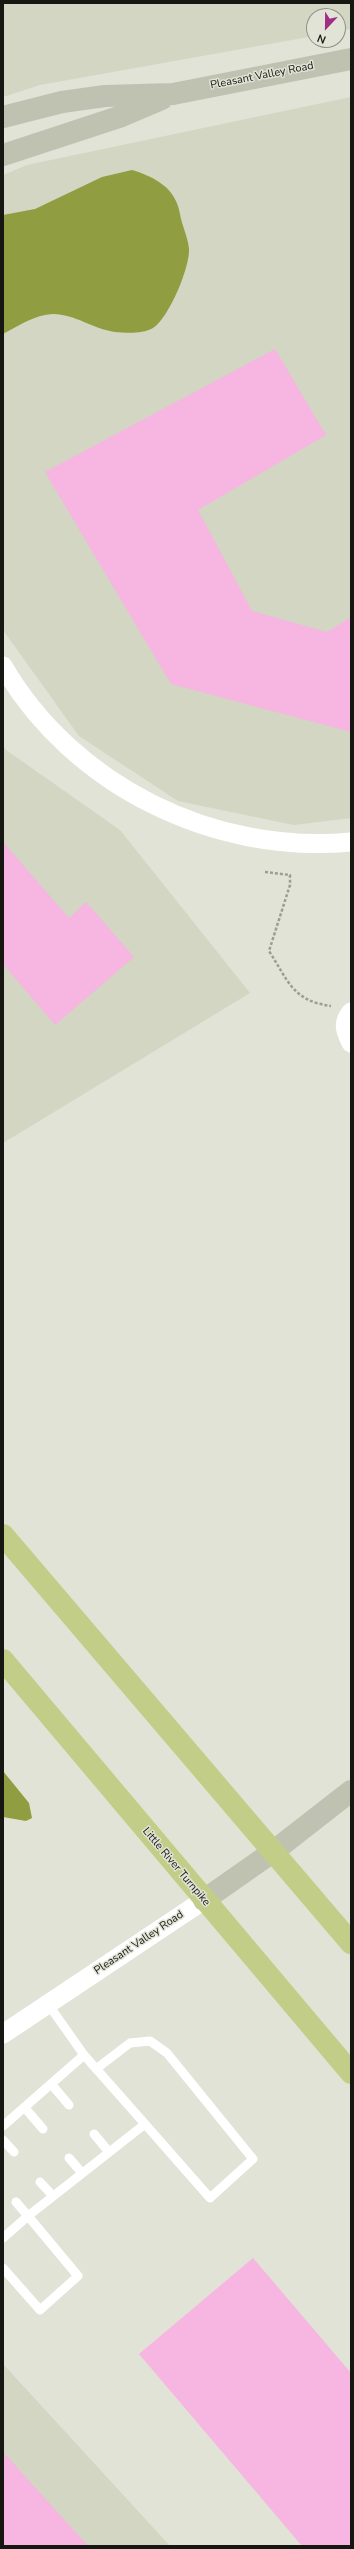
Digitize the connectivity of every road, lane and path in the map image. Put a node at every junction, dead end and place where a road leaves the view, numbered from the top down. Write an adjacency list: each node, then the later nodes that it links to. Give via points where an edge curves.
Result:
1 (351, 59): 2 (main road, Pleasant Valley Road)
2 (173, 94): 3 (main road, Pleasant Valley Road, via 105,96 62,102); 4 (main road, Pleasant Valley Road, via 122,116)
3 (3, 117)
4 (3, 155)
5 (3, 666): 6 (street, via 36,714 62,741 89,765 135,796 183,818 242,836 278,842)
6 (351, 842)
7 (265, 872): 8 (path, via 290,875 290,885 269,951 297,993 317,1004)
8 (344, 1009): 9 (street, via 344,1030)
9 (351, 1043)
10 (3, 1535): 13 (highway)
11 (3, 1660): 14 (highway, Little River Turnpike)
12 (351, 1791): 13 (main road, Pleasant Valley Road)
13 (274, 1851): 14 (main road, Pleasant Valley Road); 15 (highway)
14 (204, 1900): 16 (street, Pleasant Valley Road); 20 (highway, Little River Turnpike)
15 (351, 1943)
16 (48, 2004): 17 (street, Pleasant Valley Road); 18 (lane)
17 (3, 2034)
18 (84, 2055): 19 (lane); 21 (lane)
19 (96, 2069): 24 (lane); 24 (lane, via 130,2043 150,2041 166,2053 253,2159 210,2198)
20 (351, 2073)
21 (52, 2085): 22 (lane); 23 (lane)
22 (69, 2105)
23 (24, 2108): 25 (lane); 26 (lane)
24 (144, 2124): 30 (lane)
25 (3, 2126)
26 (42, 2128)
27 (94, 2134): 30 (lane)
28 (3, 2140): 29 (lane)
29 (14, 2152)
30 (109, 2152): 32 (lane)
31 (69, 2158): 32 (lane)
32 (82, 2173): 34 (lane)
33 (40, 2182): 34 (lane)
34 (53, 2196): 36 (lane)
35 (16, 2202): 36 (lane)
36 (28, 2216): 37 (lane); 38 (lane, via 78,2276 40,2310)
37 (3, 2238)
38 (3, 2268)

